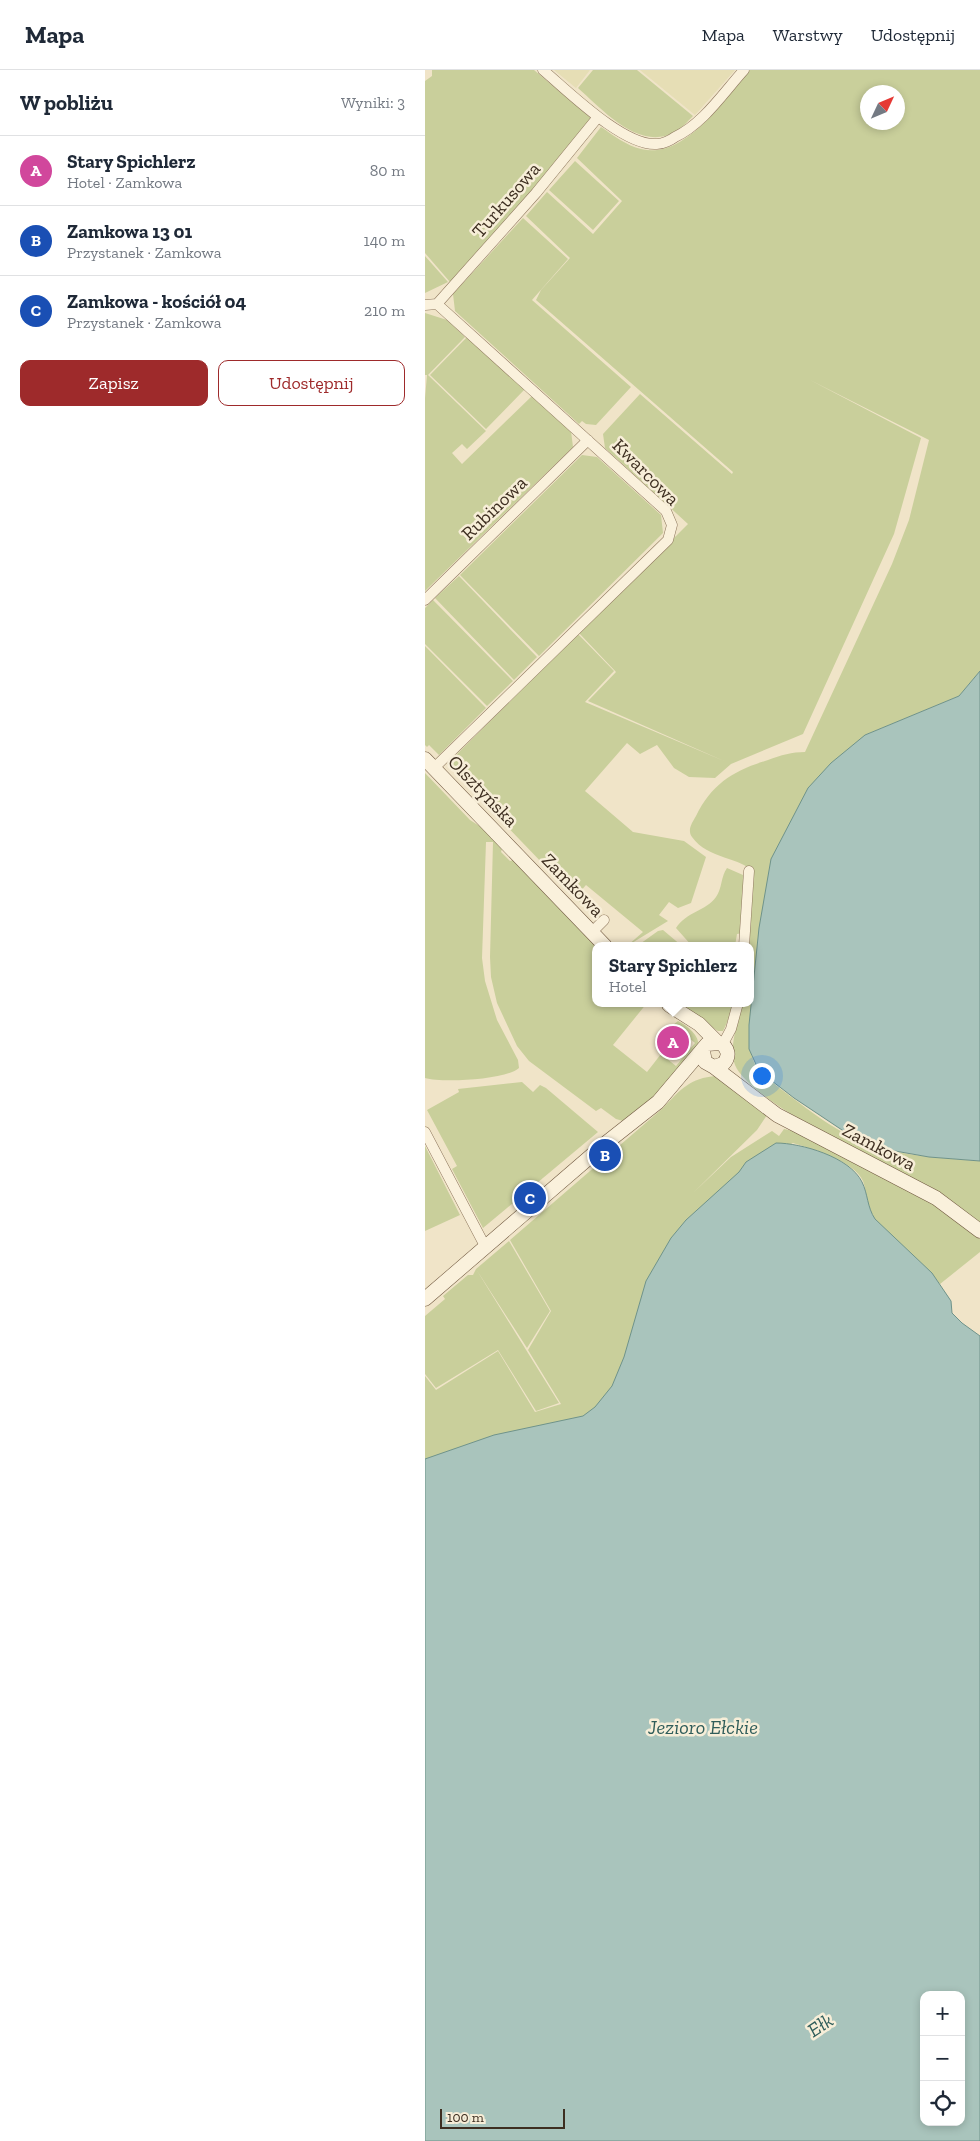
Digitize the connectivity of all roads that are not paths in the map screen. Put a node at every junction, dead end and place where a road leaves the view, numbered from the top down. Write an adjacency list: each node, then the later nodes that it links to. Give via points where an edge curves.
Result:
1 (543, 70): 3 (street)
2 (744, 70): 3 (street, via 702,117 677,137 658,144 640,142)
3 (598, 117): 4 (street, Turkusowa, via 536,193)
4 (437, 304): 5 (street); 6 (street, Kwarcowa)
5 (425, 305)
6 (588, 440): 7 (street, Rubinowa); 8 (street, Kwarcowa, via 666,511 672,525 667,540)
7 (425, 600)
8 (430, 763): 9 (street, Olsztyńska)
9 (510, 854): 12 (street, Zamkowa)
10 (749, 871): 14 (street)
11 (604, 920): 12 (street)
12 (592, 932): 13 (street, Zamkowa)
13 (601, 942)
14 (744, 942)
15 (672, 1007): 17 (street, via 699,1024)
16 (737, 1007): 17 (street, via 731,1029)
17 (712, 1046): 18 (street, via 727,1049); 19 (street, via 703,1059); 20 (street)
18 (727, 1059): 19 (street, via 723,1064); 21 (street, Zamkowa, via 734,1073)
19 (711, 1066): 20 (street, via 694,1070); 21 (street, Zamkowa)
20 (673, 1086): 24 (street, via 651,1109 606,1143)
21 (758, 1101): 23 (street, Zamkowa, via 777,1115 936,1198)
22 (425, 1132): 24 (street)
23 (980, 1230)
24 (486, 1248): 25 (street)
25 (425, 1299)

